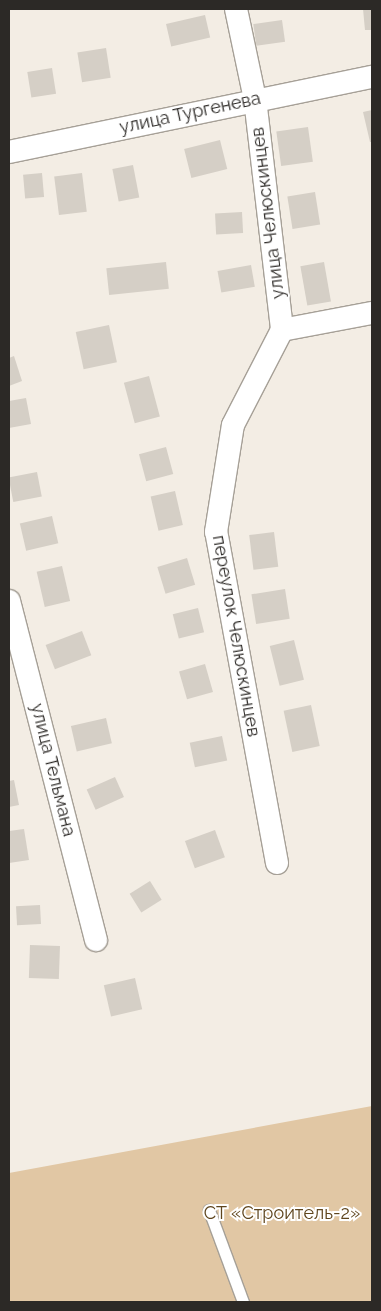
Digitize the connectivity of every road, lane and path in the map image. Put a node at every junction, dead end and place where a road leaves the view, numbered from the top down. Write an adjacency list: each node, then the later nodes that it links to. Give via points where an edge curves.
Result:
1 (236, 9): 3 (street, улица Челюскинцев)
2 (372, 77): 3 (street, улица Тургенева)
3 (255, 99): 4 (street, улица Тургенева); 6 (street, улица Челюскинцев)
4 (9, 152)
5 (372, 313): 6 (street)
6 (282, 330): 8 (street, переулок Челюскинцев, via 233,425 216,532)
7 (9, 601): 9 (street, улица Тельмана)
8 (278, 863)
9 (96, 940)
10 (209, 1210): 11 (lane)
11 (243, 1302)

